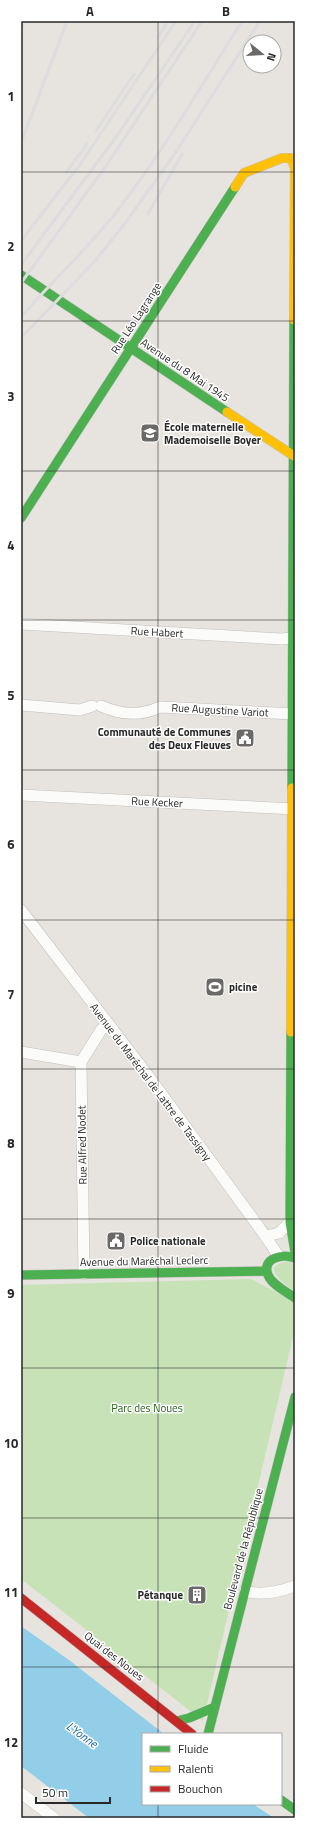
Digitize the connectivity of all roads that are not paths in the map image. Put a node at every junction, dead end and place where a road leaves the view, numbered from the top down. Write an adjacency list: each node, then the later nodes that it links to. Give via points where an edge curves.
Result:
1 (293, 156): 3 (main road, Rue Léo Lagrange, via 244,173); 4 (main road)
2 (21, 275): 3 (main road, Avenue du 8 Mai 1945)
3 (130, 348): 5 (main road, Avenue du 8 Mai 1945); 6 (main road, Rue Léo Lagrange)
4 (294, 379): 5 (main road)
5 (295, 456): 8 (main road)
6 (21, 518)
7 (21, 624): 8 (street, Rue Habert)
8 (294, 638): 10 (main road)
9 (21, 705): 10 (street, Rue Augustine Variot, via 80,710 97,706 116,713 148,713 160,707)
10 (293, 714): 11 (main road)
11 (294, 745): 13 (main road)
12 (21, 795): 13 (street, Rue Kecker)
13 (294, 808): 15 (main road)
14 (21, 910): 16 (street, Avenue du Maréchal de Lattre de Tassigny)
15 (293, 949): 19 (main road)
16 (108, 1024): 18 (street, via 101,1030); 20 (street, Avenue du Maréchal de Lattre de Tassigny)
17 (21, 1052): 18 (street)
18 (81, 1062): 25 (street, Rue Alfred Nodet)
19 (290, 1222): 20 (street, via 279,1233); 21 (main road); 22 (main road)
20 (266, 1236): 21 (street, Avenue du Maréchal de Lattre de Tassigny)
21 (282, 1250): 23 (main road); 24 (main road, via 271,1261)
22 (295, 1252)
23 (295, 1258)
24 (267, 1271): 25 (main road, Avenue du Maréchal Leclerc); 27 (main road, via 275,1282)
25 (84, 1274): 26 (main road, Avenue du Maréchal Leclerc)
26 (21, 1275)
27 (295, 1298)
28 (295, 1397): 30 (main road, Boulevard de la République)
29 (295, 1586): 30 (street, via 278,1592 254,1594)
30 (245, 1591): 32 (main road, Boulevard de la République)
31 (21, 1598): 33 (main road, Quai des Noues)
32 (215, 1708): 33 (main road); 35 (main road, Boulevard de la République)
33 (176, 1721): 34 (main road, Quai des Noues)
34 (191, 1733)
35 (208, 1733)
36 (21, 1793): 39 (street)
37 (282, 1801): 38 (main road)
38 (295, 1810)
39 (54, 1818)

